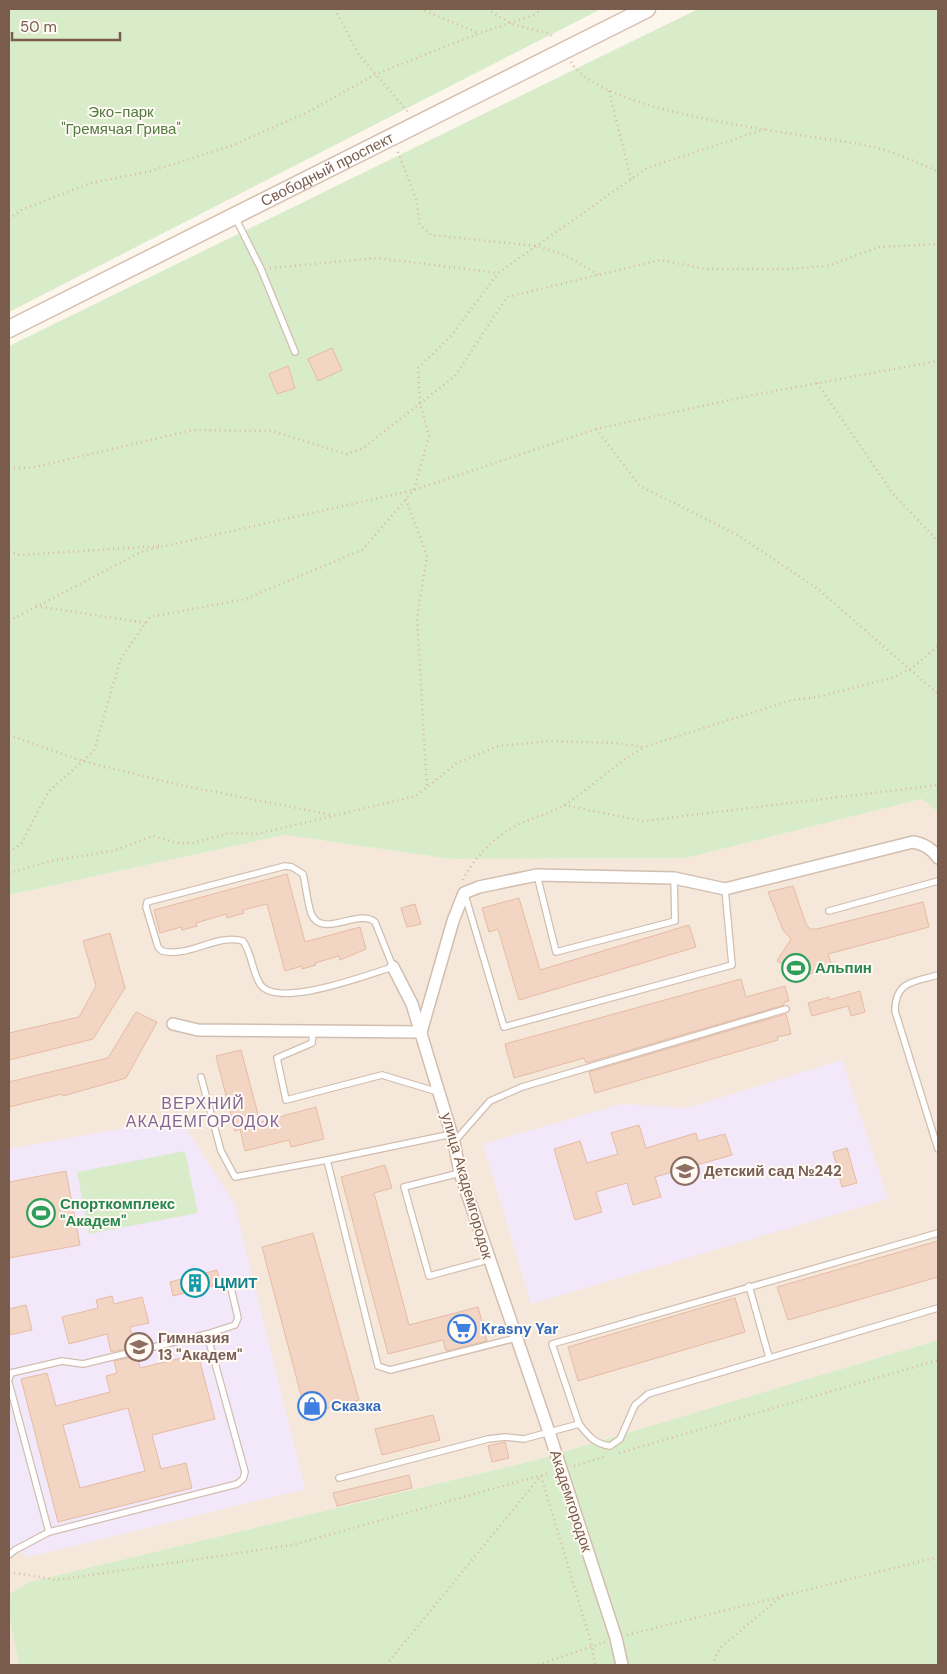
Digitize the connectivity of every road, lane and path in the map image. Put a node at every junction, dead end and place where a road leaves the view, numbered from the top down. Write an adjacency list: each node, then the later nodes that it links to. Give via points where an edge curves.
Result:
1 (335, 9): 9 (path, via 359,55)
2 (420, 9): 7 (path)
3 (486, 9): 6 (path)
4 (542, 9): 6 (path, via 534,16)
5 (647, 9): 8 (main road, Свободный проспект)
6 (512, 24): 7 (path); 8 (path, via 550,34)
7 (480, 33): 9 (path)
8 (563, 50): 10 (path, via 578,74); 11 (main road, Свободный проспект)
9 (376, 74): 11 (path); 17 (path, via 306,113 232,146 151,170 91,183 23,209)
10 (609, 91): 12 (path, via 662,110); 15 (path)
11 (418, 124): 13 (main road, Свободный проспект)
12 (764, 128): 14 (path, via 876,148); 15 (path, via 647,168)
13 (397, 135): 16 (main road, Свободный проспект); 19 (path, via 398,151 416,199 420,225 431,235)
14 (938, 170)
15 (631, 180): 19 (path)
16 (234, 215): 20 (lane); 23 (main road, Свободный проспект)
17 (9, 219)
18 (938, 244): 22 (path, via 879,247 827,266 707,269 660,260)
19 (536, 246): 21 (path); 22 (path, via 566,256)
20 (261, 269): 21 (path, via 377,258); 24 (lane)
21 (498, 273): 27 (path, via 450,337 418,368)
22 (600, 275): 27 (path, via 507,297 455,376)
23 (9, 329)
24 (295, 352)
25 (938, 361): 26 (path)
26 (817, 383): 28 (path); 32 (path, via 894,495)
27 (420, 403): 29 (path, via 362,450 347,454 272,431 193,430 35,467); 30 (path, via 429,436)
28 (596, 429): 30 (path); 39 (path, via 640,486 736,534 818,589)
29 (9, 469)
30 (414, 490): 31 (path); 33 (path)
31 (406, 499): 37 (path, via 362,550 245,598 150,618); 45 (path, via 427,556 417,618)
32 (938, 540)
33 (167, 546): 34 (path, via 20,555); 35 (path, via 142,551)
34 (9, 551)
35 (36, 606): 36 (path); 37 (path)
36 (9, 620)
37 (146, 623): 43 (path, via 121,658 94,751)
38 (938, 646): 39 (path)
39 (911, 669): 40 (path); 42 (path, via 891,678 818,697 792,700)
40 (938, 694)
41 (9, 735): 43 (path)
42 (644, 747): 45 (path, via 549,741 498,746 457,763); 46 (path, via 617,763)
43 (82, 761): 47 (path, via 180,785); 48 (path, via 48,792 21,844)
44 (938, 785): 46 (path, via 642,822)
45 (427, 787): 47 (path, via 416,796)
46 (564, 805): 55 (path, via 517,825 485,848 473,861 463,880)
47 (333, 815): 50 (path, via 256,834 230,833 193,842 177,843 153,836 112,851 55,860)
48 (9, 852)
49 (938, 858): 54 (street, via 934,850 913,842)
50 (9, 873)
51 (537, 875): 52 (street); 52 (lane, via 556,952 675,921); 55 (street)
52 (674, 878): 54 (street)
53 (938, 881): 56 (lane)
54 (725, 889): 55 (lane, via 732,965 504,1027)
55 (464, 893): 62 (street, via 452,921)
56 (829, 912)
57 (393, 968): 57 (lane, via 306,992 286,995 267,990 260,985 243,941 229,940 178,952 162,951 158,947 147,902 285,866 292,867 304,874 315,920 327,925 369,917 375,922); 62 (street, улица Академгородок, via 412,1004)
58 (938, 975): 66 (lane, via 906,984 897,992 895,1001 895,1011)
59 (786, 1009): 65 (lane, via 522,1086 490,1101)
60 (173, 1024): 61 (street, via 198,1030)
61 (313, 1031): 62 (street); 64 (lane, via 312,1043 277,1058 286,1100 382,1076)
62 (421, 1032): 64 (street, улица Академгородок)
63 (201, 1077): 67 (lane, via 220,1150 235,1177)
64 (439, 1093): 65 (street, улица Академгородок)
65 (453, 1138): 67 (lane); 68 (street, улица Академгородок)
66 (938, 1149)
67 (327, 1160): 75 (lane, via 378,1366 390,1370)
68 (460, 1173): 70 (street, улица Академгородок); 70 (lane, via 404,1187 429,1276)
69 (938, 1233): 72 (lane)
70 (488, 1260): 75 (street, улица Академгородок)
71 (230, 1284): 74 (lane, via 238,1318 235,1325)
72 (749, 1286): 76 (lane); 80 (lane, via 552,1344)
73 (938, 1308): 76 (lane)
74 (207, 1334): 78 (lane, via 83,1364 62,1361 11,1373); 87 (lane, via 245,1472 243,1479 237,1484)
75 (516, 1338): 81 (street, Академгородок)
76 (769, 1357): 80 (lane, via 648,1394 635,1405 620,1439 610,1446 600,1445)
77 (938, 1360): 82 (path)
78 (9, 1379)
79 (9, 1383): 87 (lane)
80 (579, 1424): 81 (lane)
81 (549, 1432): 84 (street, Академгородок); 86 (lane, via 524,1439 488,1439)
82 (618, 1453)
83 (609, 1456): 84 (path)
84 (562, 1470): 85 (path); 92 (street, Академгородок)
85 (541, 1476): 90 (path, via 292,1545 57,1580); 93 (path); 94 (path)
86 (339, 1478)
87 (49, 1532): 88 (lane)
88 (9, 1555)
89 (938, 1557): 91 (path)
90 (9, 1572)
91 (784, 1594): 92 (path); 98 (path, via 720,1648)
92 (616, 1638): 93 (path); 97 (street, Академгородок)
93 (592, 1646): 95 (path); 96 (path)
94 (386, 1665)
95 (538, 1665)
96 (595, 1665)
97 (622, 1665)
98 (712, 1665)

